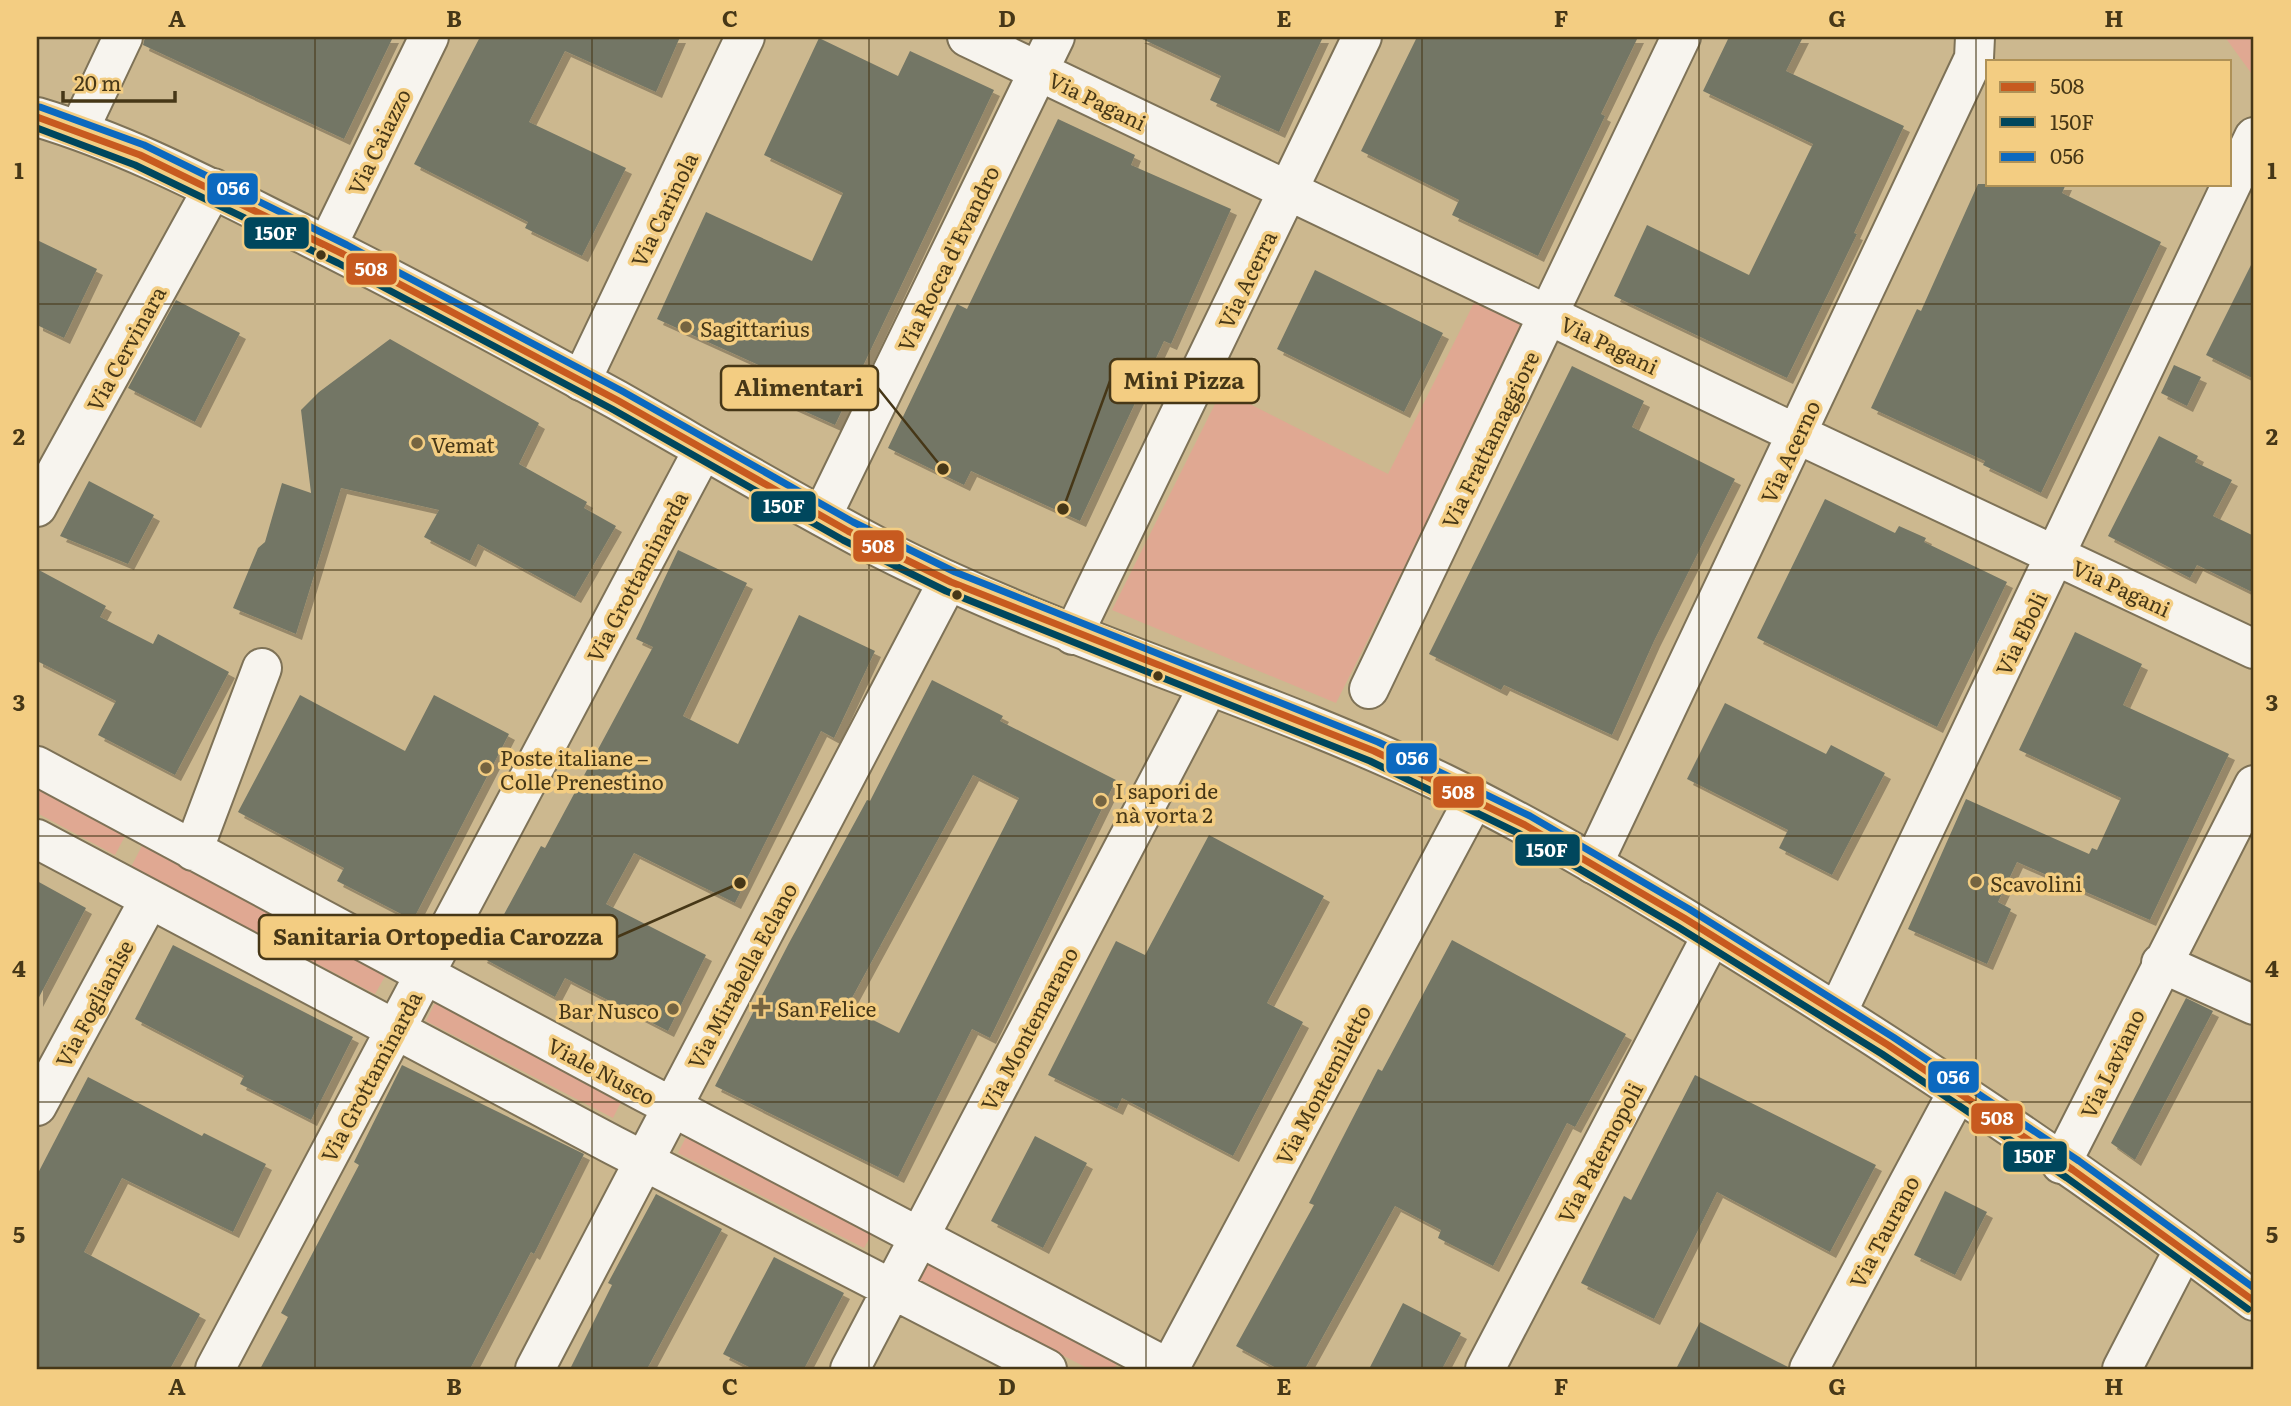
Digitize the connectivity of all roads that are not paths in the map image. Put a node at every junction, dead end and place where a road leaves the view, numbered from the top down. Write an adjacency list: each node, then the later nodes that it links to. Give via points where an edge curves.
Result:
1 (123, 37): 11 (street)
2 (429, 37): 17 (street, Via Caiazzo)
3 (745, 37): 19 (street, Via Carinola)
4 (967, 37): 9 (street, Via Pagani)
5 (1055, 37): 9 (street, Via Rocca d'Evandro)
6 (1362, 37): 16 (street, Via Acerra)
7 (1681, 37): 18 (street, Via Frattamaggiore)
8 (1975, 37): 20 (street, Via Acerno, via 1974,58)
9 (1038, 71): 16 (street, Via Pagani); 23 (street, Via Rocca d'Evandro)
10 (37, 117): 11 (street)
11 (79, 130): 15 (street)
12 (2254, 137): 13 (street, Via Eboli)
13 (2232, 184)
14 (2231, 186): 24 (street, Via Eboli)
15 (213, 188): 17 (street); 22 (street, Via Cervinara)
16 (1289, 191): 18 (street, Via Pagani); 26 (street, Via Acerra)
17 (327, 246): 19 (street)
18 (1548, 314): 20 (street, Via Pagani); 30 (street, Via Frattamaggiore)
19 (581, 381): 21 (street)
20 (1797, 434): 24 (street, Via Pagani); 36 (street, Via Acerno)
21 (704, 450): 23 (street); 40 (street, Via Grottaminarda)
22 (37, 507)
23 (822, 516): 25 (street)
24 (2057, 557): 27 (street, Via Pagani); 42 (street, Via Eboli)
25 (948, 581): 26 (street); 45 (street, Via Mirabella Eclano)
26 (1073, 635): 29 (street)
27 (2254, 649)
28 (262, 668): 35 (street)
29 (1208, 687): 33 (street, via 1364,748); 49 (street, Via Montemarano)
30 (1369, 689)
31 (37, 766): 35 (street, Viale Nusco)
32 (2254, 785): 39 (street, Via Laviano)
33 (1474, 799): 36 (street); 57 (street, Via Montemiletto)
34 (37, 839): 37 (street)
35 (193, 851): 40 (street, Viale Nusco)
36 (1593, 864): 38 (street)
37 (149, 900): 43 (street); 46 (street, Via Foglianise)
38 (1712, 935): 42 (street); 58 (street, Via Paternopoli)
39 (2161, 964): 41 (street); 48 (street, Via Laviano)
40 (423, 974): 43 (street, Via Grottaminarda); 45 (street, Viale Nusco)
41 (2254, 1005)
42 (1838, 1013): 44 (street)
43 (395, 1028): 47 (street); 53 (street, Via Grottaminarda)
44 (1957, 1093): 48 (street); 59 (street, Via Taurano)
45 (671, 1106): 47 (street, Via Mirabella Eclano); 49 (street, Viale Nusco)
46 (37, 1107)
47 (644, 1160): 51 (street); 54 (street, Via Mirabella Eclano)
48 (2062, 1164): 50 (street)
49 (919, 1235): 51 (street, Via Montemarano); 57 (street, Viale Nusco)
50 (2184, 1249): 52 (street); 60 (street)
51 (892, 1287): 55 (street, Via Montemarano); 56 (street)
52 (2254, 1301)
53 (215, 1369)
54 (535, 1369)
55 (850, 1369)
56 (1047, 1369)
57 (1169, 1369)
58 (1485, 1369)
59 (1809, 1369)
60 (2122, 1369)

